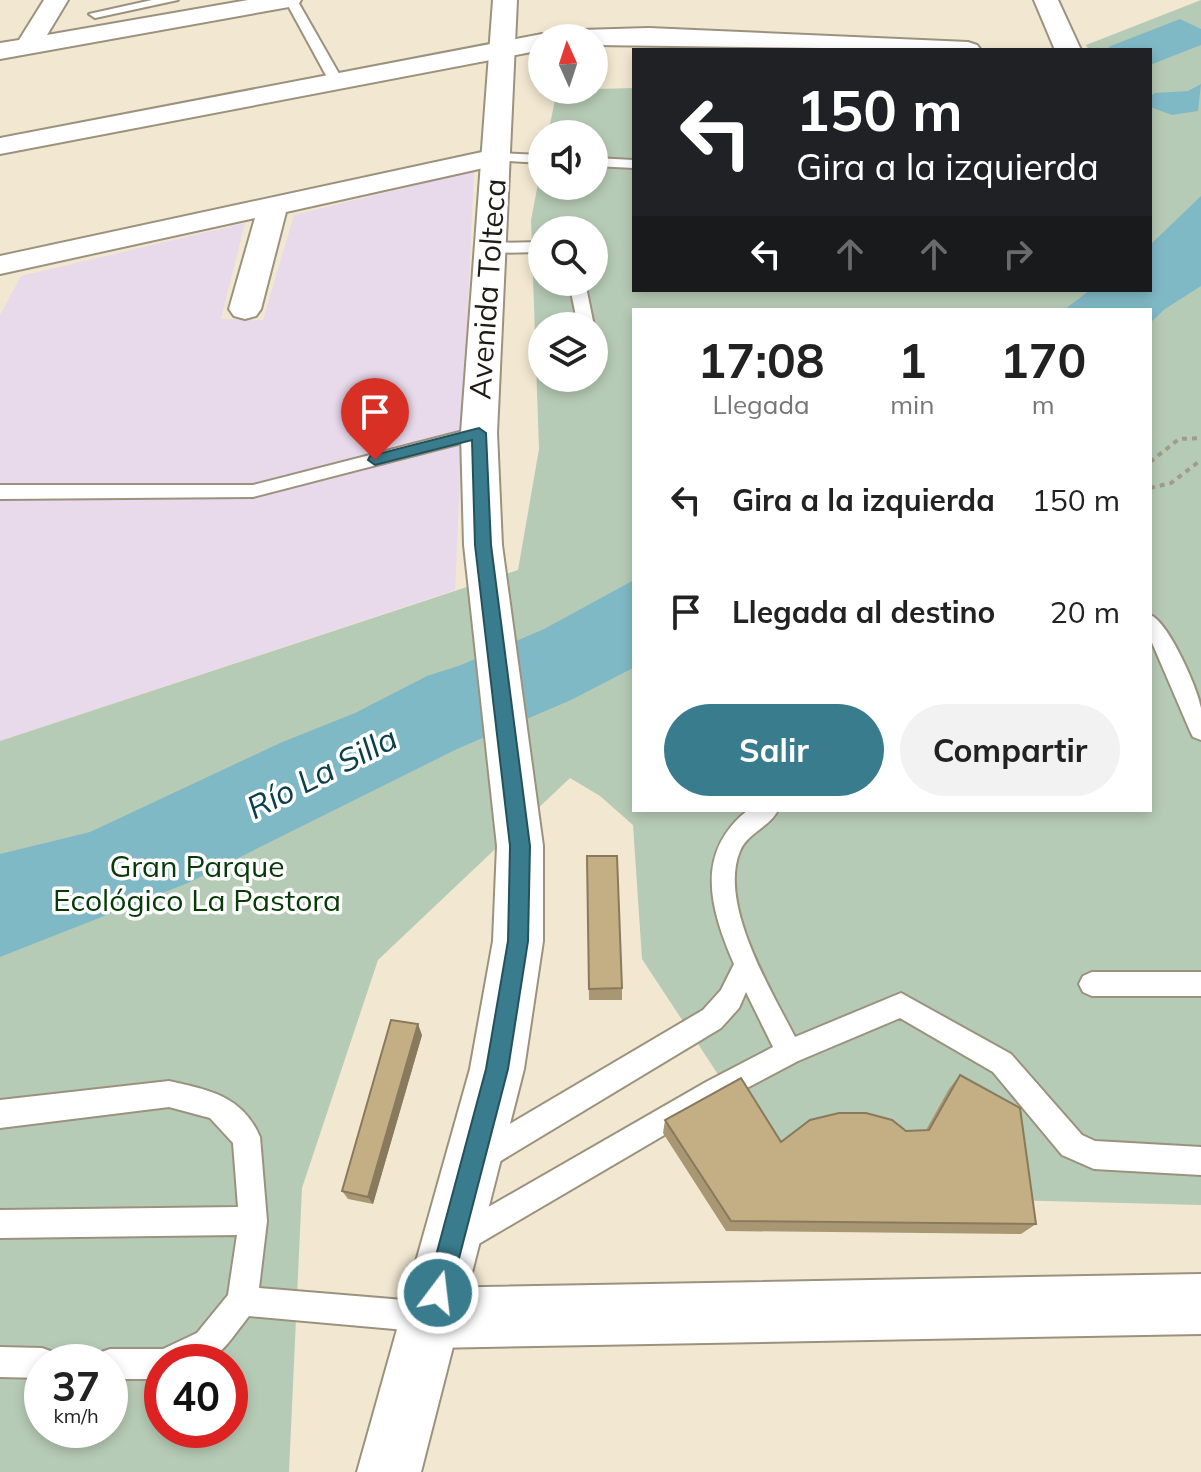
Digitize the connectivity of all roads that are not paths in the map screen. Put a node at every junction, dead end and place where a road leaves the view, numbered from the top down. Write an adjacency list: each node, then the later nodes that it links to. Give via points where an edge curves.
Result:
1 (56, 0): 9 (street)
2 (172, 0): 7 (lane)
3 (290, 0): 6 (street); 15 (lane)
4 (505, 0): 13 (street, Avenida Tolteca)
5 (1046, 0): 12 (street)
6 (206, 7): 9 (street)
7 (95, 14)
8 (608, 37): 11 (street)
9 (29, 44): 14 (street)
10 (528, 44): 13 (street)
11 (922, 48)
12 (1067, 48)
13 (501, 49): 15 (street); 17 (street, Avenida Tolteca)
14 (0, 51)
15 (335, 79): 16 (street)
16 (0, 146)
17 (496, 157): 18 (lane); 21 (street); 23 (street, Avenida Tolteca)
18 (528, 158)
19 (608, 163): 20 (lane)
20 (632, 164)
21 (273, 206): 24 (street); 25 (street)
22 (528, 247): 23 (lane)
23 (490, 248): 26 (street, Avenida Tolteca)
24 (0, 265)
25 (245, 309)
26 (479, 433): 27 (lane, via 253,491); 36 (street, Avenida Tolteca, via 483,545 520,846 521,896 497,1069)
27 (0, 492)
28 (1156, 630): 29 (lane)
29 (1201, 731)
30 (764, 812): 31 (lane, via 730,843 724,863 723,889)
31 (747, 962): 34 (lane); 36 (lane, via 730,999 712,1019)
32 (1092, 984): 33 (lane)
33 (1201, 984)
34 (789, 1052): 37 (lane, via 901,1005 1002,1063 1072,1145 1094,1155); 40 (lane)
35 (0, 1114): 38 (lane, via 169,1094 218,1106 246,1137)
36 (474, 1161): 40 (street, Avenida Tolteca)
37 (1201, 1161)
38 (253, 1221): 39 (lane); 41 (lane)
39 (0, 1224)
40 (451, 1244): 43 (street, Avenida Tolteca)
41 (242, 1301): 43 (lane); 44 (lane)
42 (1201, 1304): 43 (street)
43 (431, 1318): 47 (street, Avenida Tolteca)
44 (208, 1344)
45 (0, 1362): 46 (lane)
46 (24, 1363)
47 (389, 1472)

